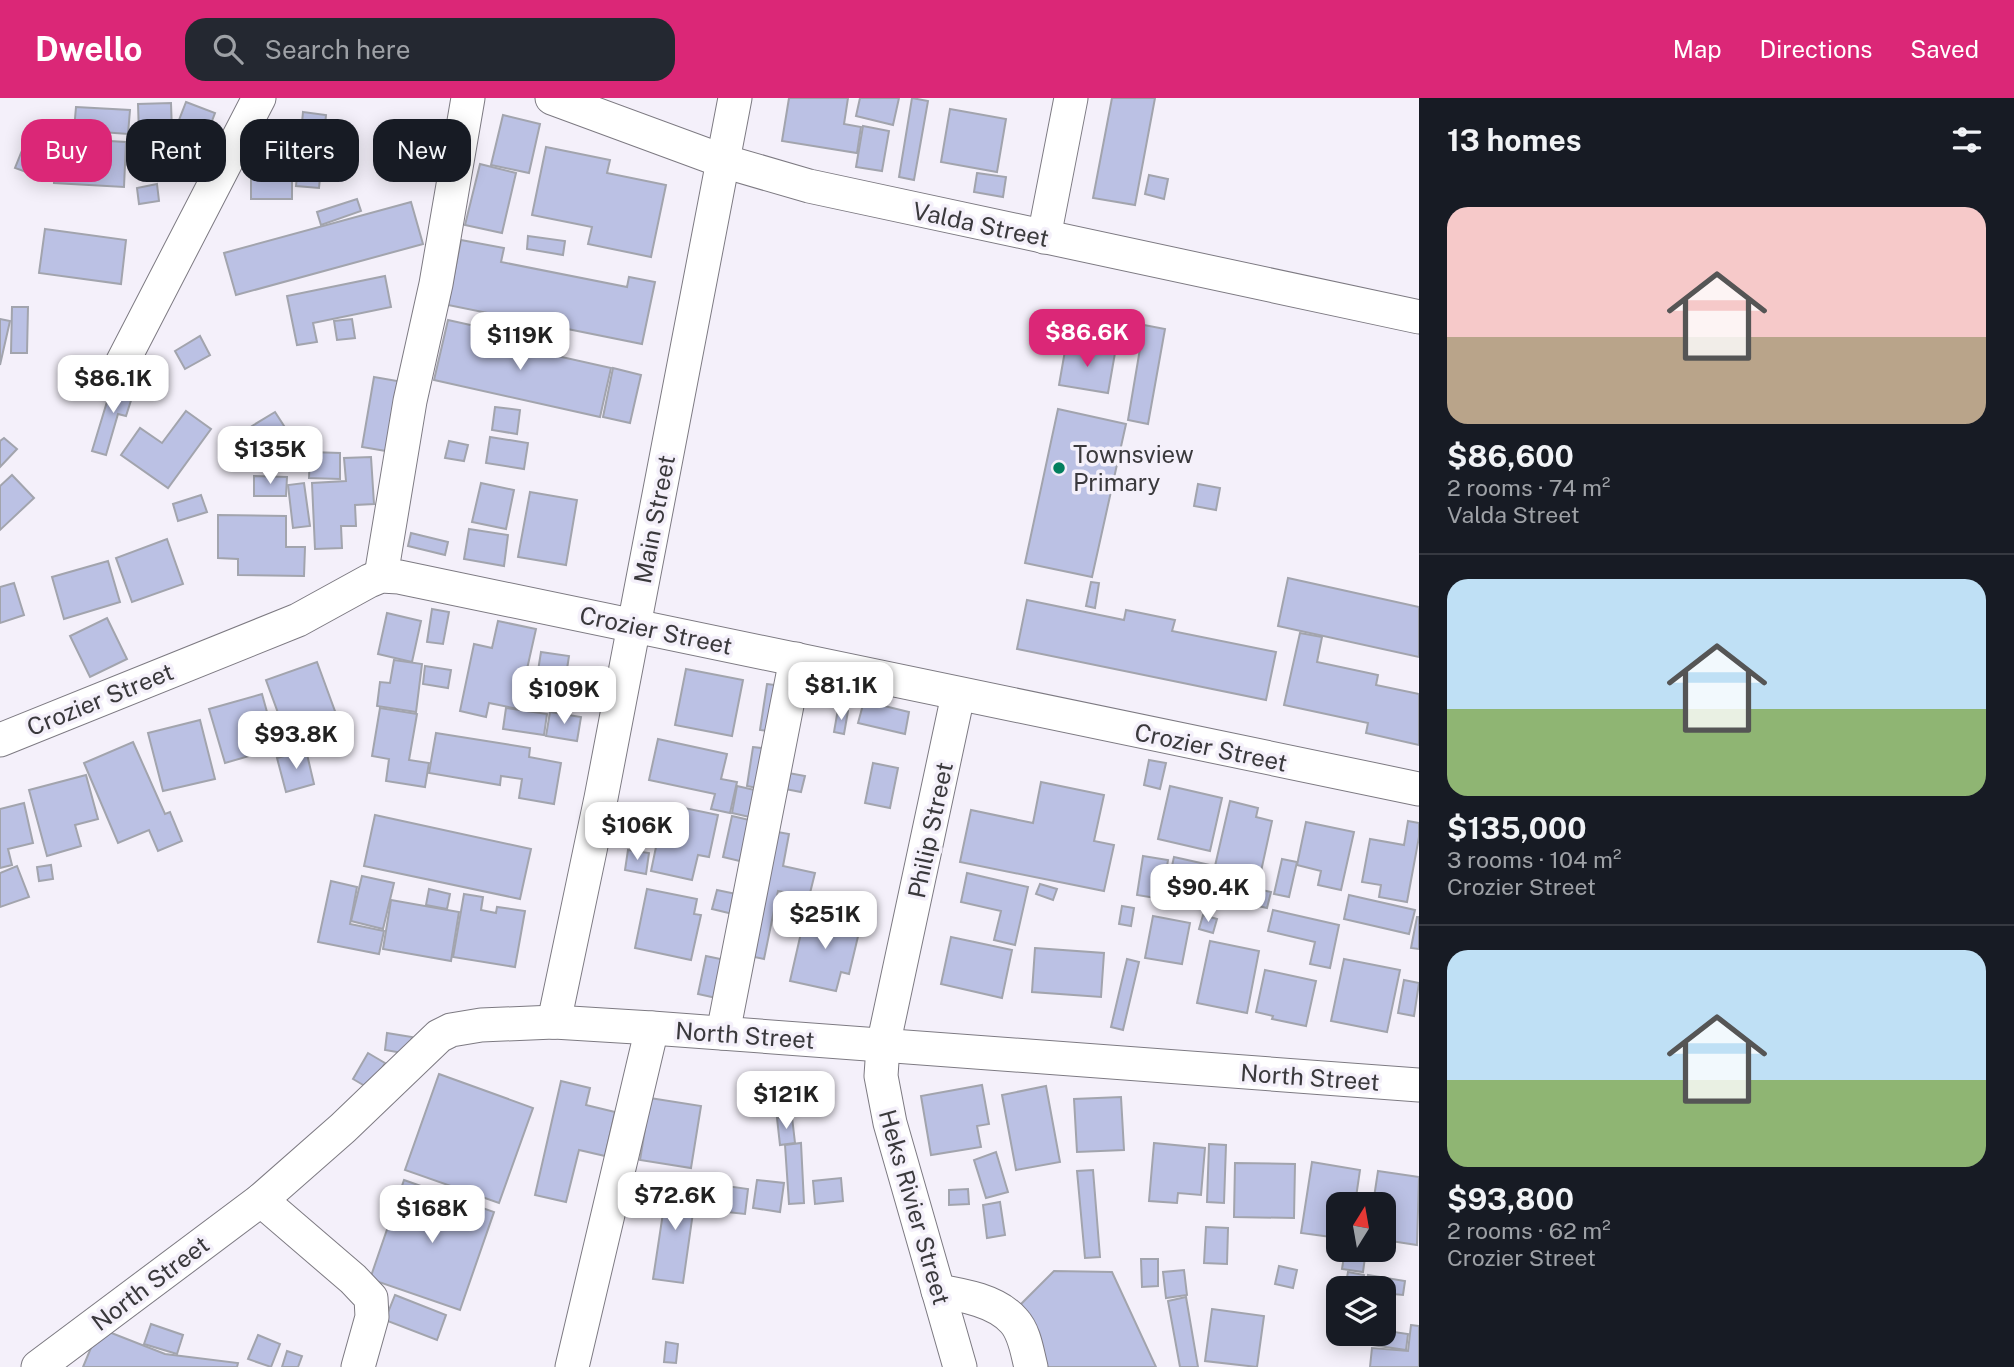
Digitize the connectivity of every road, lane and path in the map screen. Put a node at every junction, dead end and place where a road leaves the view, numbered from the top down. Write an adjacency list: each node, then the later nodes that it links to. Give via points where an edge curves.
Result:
1 (259, 98): 9 (street)
2 (468, 98): 10 (street)
3 (552, 98): 6 (street, Valda Street)
4 (735, 98): 6 (street, Main Street)
5 (1071, 98): 7 (street)
6 (723, 161): 7 (street, Valda Street, via 809,186); 11 (street, Main Street)
7 (1044, 237): 8 (street, Valda Street)
8 (1419, 317)
9 (121, 365)
10 (381, 576): 11 (street, Crozier Street); 14 (street, Crozier Street, via 298,620)
11 (634, 625): 12 (street, Crozier Street); 16 (street, Main Street)
12 (796, 659): 13 (street, Crozier Street); 18 (street)
13 (958, 695): 15 (street, Crozier Street); 19 (street, Philip Street)
14 (0, 740)
15 (1419, 789)
16 (555, 1023): 17 (street, North Street); 21 (street, North Street, via 464,1026 439,1036)
17 (652, 1028): 18 (street, North Street); 25 (street)
18 (723, 1032): 19 (street, North Street)
19 (883, 1046): 20 (street, North Street); 22 (street, Heks Rivier Street, via 881,1076 890,1123)
20 (1419, 1085)
21 (261, 1200): 23 (street, North Street); 24 (street, via 370,1298 372,1317)
22 (938, 1290): 26 (street, Heks Rivier Street); 27 (street, via 993,1306 1014,1320 1024,1337)
23 (38, 1367)
24 (358, 1367)
25 (572, 1367)
26 (960, 1367)
27 (1031, 1367)

